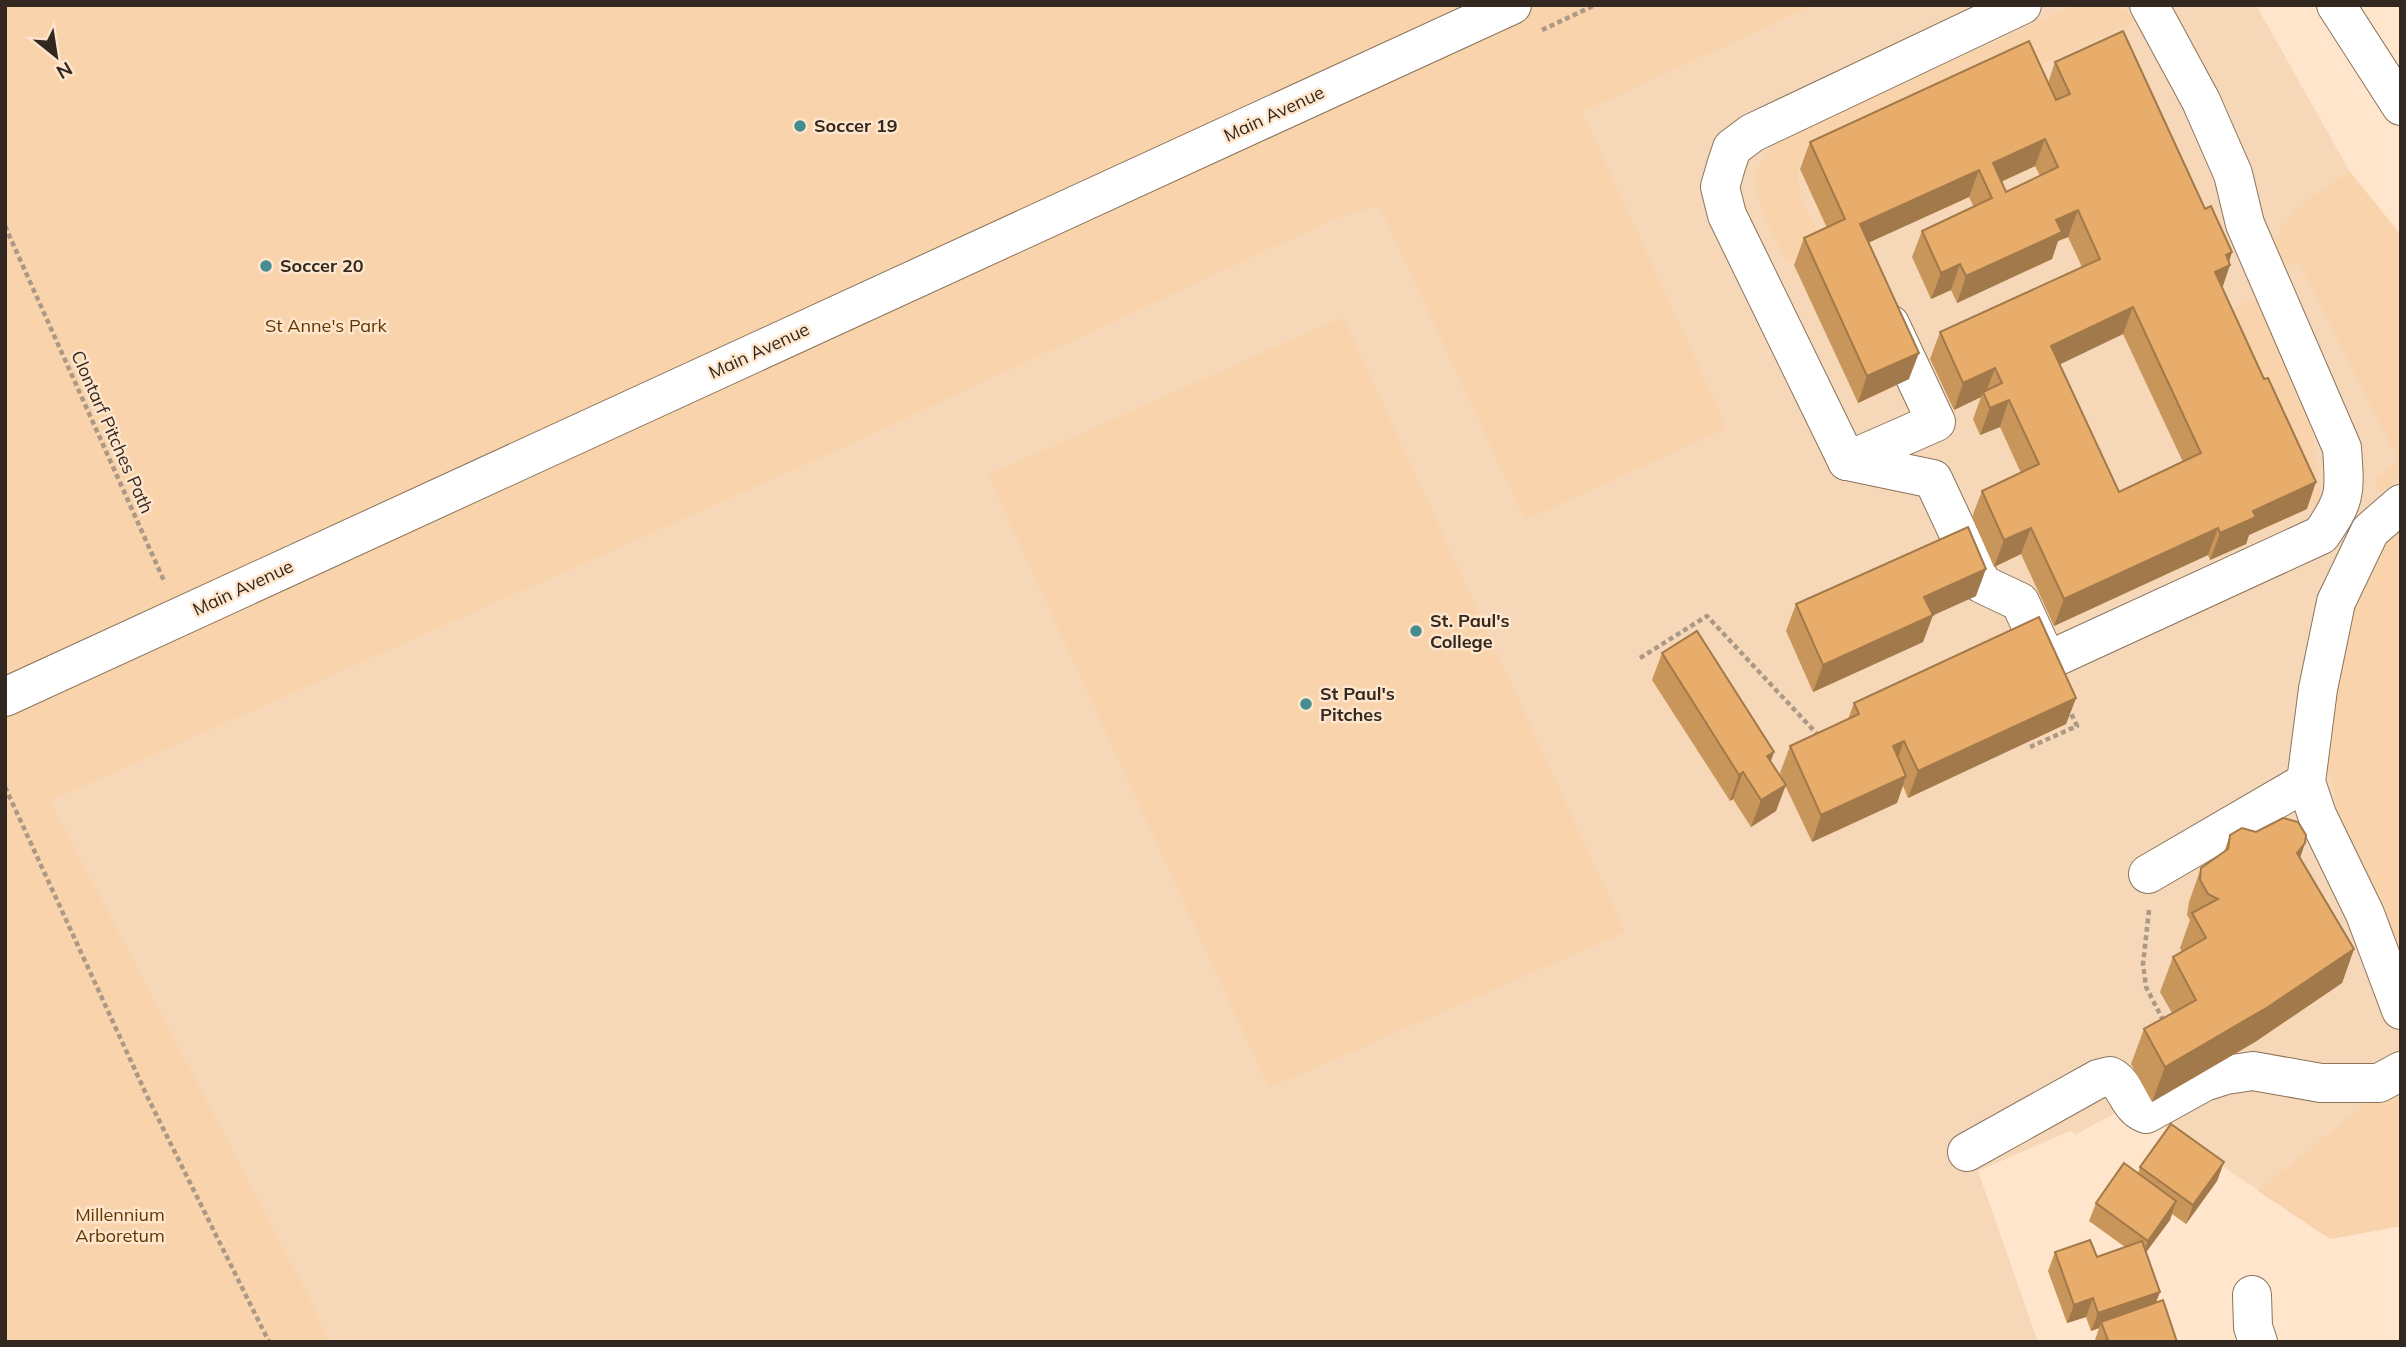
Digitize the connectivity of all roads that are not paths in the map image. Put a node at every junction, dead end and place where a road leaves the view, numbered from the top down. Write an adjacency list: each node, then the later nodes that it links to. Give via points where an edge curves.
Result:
1 (1512, 5): 9 (main road, Main Avenue)
2 (2022, 5): 7 (main road, via 1752,133 1732,148 1720,187 1727,215)
3 (2149, 5): 7 (main road, via 2201,101 2233,174 2245,223 2342,448 2345,488 2338,512 2321,536 2047,661 2020,602 1982,584 1933,479)
4 (2336, 5): 5 (main road)
5 (2401, 106)
6 (1878, 299): 7 (main road, via 1936,422)
7 (1847, 461)
8 (2401, 504): 10 (main road, via 2370,531 2336,602)
9 (5, 697)
10 (2306, 782): 11 (main road); 12 (main road, via 2365,914)
11 (2148, 874)
12 (2401, 1010)
13 (2401, 1071): 14 (main road, via 2379,1083 2321,1083 2253,1071 2226,1075 2146,1114 2136,1110 2118,1080 2110,1076)
14 (1967, 1152)
15 (2252, 1295): 16 (main road)
16 (2258, 1342)

